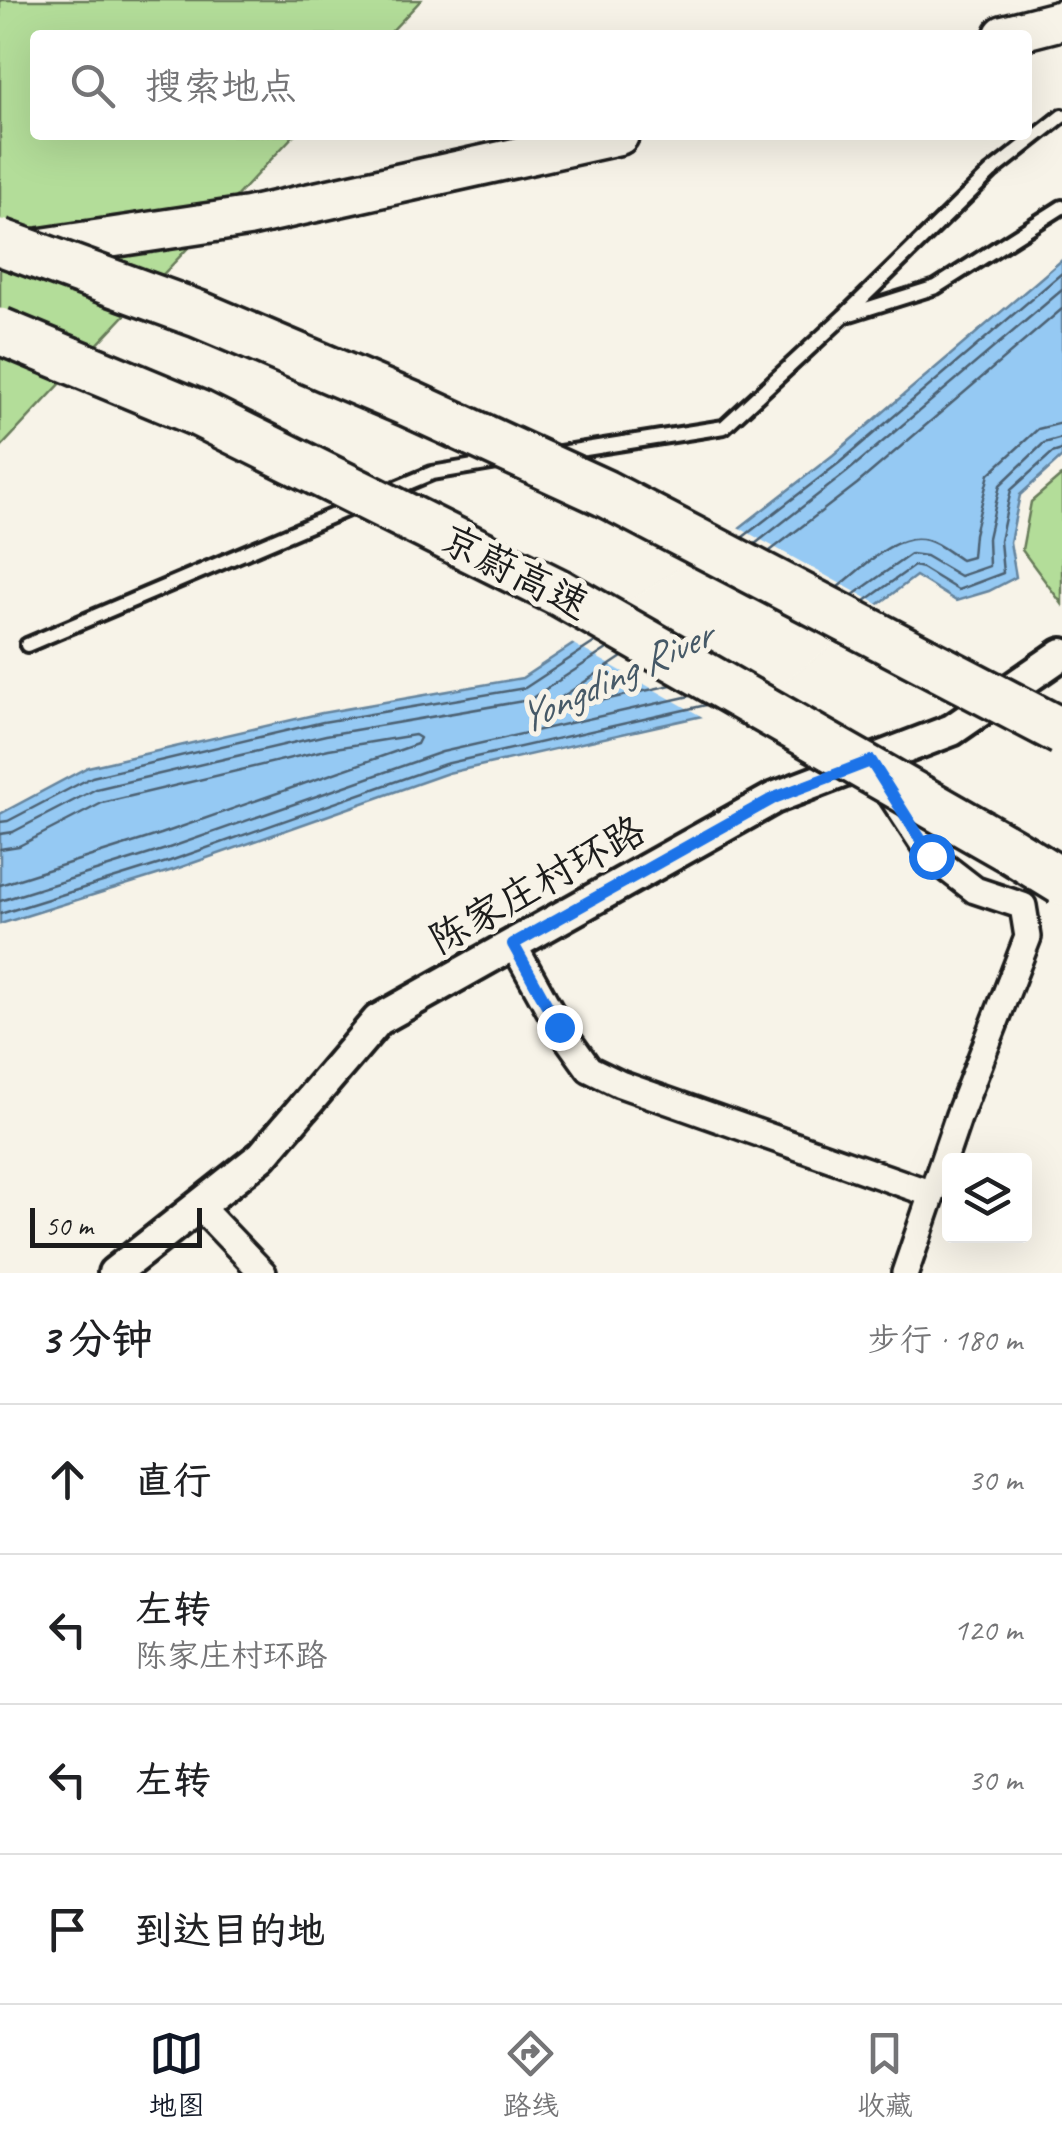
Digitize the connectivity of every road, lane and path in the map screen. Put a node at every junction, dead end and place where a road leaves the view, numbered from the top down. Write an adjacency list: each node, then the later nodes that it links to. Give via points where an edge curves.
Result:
1 (1062, 20): 2 (main road)
2 (1023, 30)
3 (1062, 116): 8 (lane, via 992,172)
4 (597, 140): 7 (main road, via 248,217)
5 (1062, 207): 8 (lane, via 936,287)
6 (0, 242): 12 (highway, bridge, via 198,314 604,492)
7 (0, 254)
8 (844, 316): 10 (lane, via 724,427 432,472)
9 (0, 331): 14 (highway, 京蔚高速, bridge, via 200,414 560,593)
10 (27, 645)
11 (1062, 654): 13 (street, 陈家庄村环路, via 952,730)
12 (1062, 732)
13 (871, 761): 15 (street, 陈家庄村环路, via 774,798); 16 (street, via 931,856 975,890 1023,906 1028,937)
14 (1062, 882)
15 (513, 944): 16 (street, via 589,1069); 17 (street, 陈家庄村环路, via 378,1020 262,1156)
16 (932, 1194): 20 (street)
17 (199, 1206): 18 (street, 陈家庄村环路); 19 (street)
18 (114, 1273)
19 (263, 1273)
20 (905, 1273)

